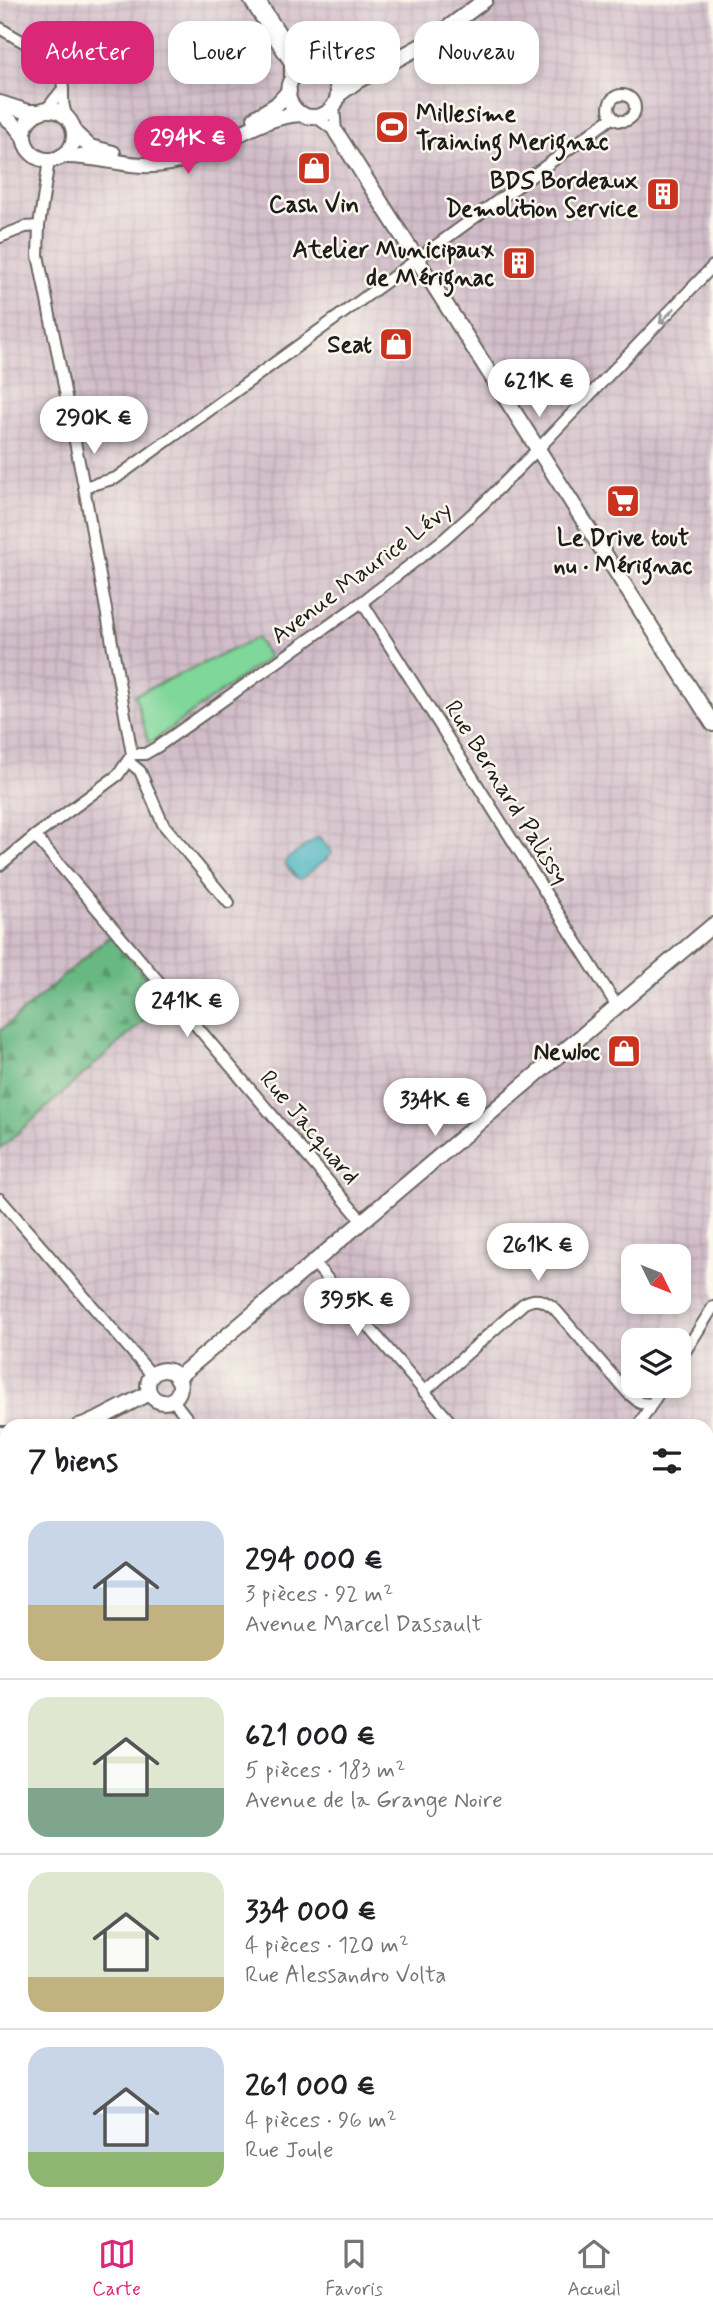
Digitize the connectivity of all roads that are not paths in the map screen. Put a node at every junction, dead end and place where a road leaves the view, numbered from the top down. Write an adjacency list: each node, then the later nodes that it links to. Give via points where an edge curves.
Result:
1 (249, 0): 10 (street, via 289,63)
2 (260, 0): 6 (street)
3 (471, 0): 7 (street)
4 (485, 0): 12 (street, via 430,41 357,81)
5 (0, 28): 11 (street, via 52,61 61,74)
6 (285, 40)
7 (400, 48)
8 (291, 84): 10 (street)
9 (336, 84): 12 (street)
10 (289, 87): 16 (street, via 292,104); 18 (street, via 268,112 203,144 170,154 136,156 99,150 90,147)
11 (61, 91): 14 (street); 18 (street, via 62,107)
12 (336, 100): 16 (street, via 330,110); 19 (street)
13 (0, 103): 14 (street, via 28,112)
14 (43, 111): 18 (street, via 58,112); 20 (street, via 28,122)
15 (0, 113): 20 (street)
16 (309, 115): 19 (street); 21 (street, via 271,119 207,151 165,164 142,166 77,155)
17 (612, 117): 24 (street)
18 (71, 125): 21 (street, via 72,146)
19 (336, 132): 24 (street)
20 (24, 137): 21 (street, via 35,156)
21 (56, 158): 22 (street)
22 (39, 226): 23 (street); 27 (street, via 38,255)
23 (0, 237)
24 (417, 259): 26 (street); 27 (street, via 116,478)
25 (713, 266): 26 (street, Avenue Maurice Lévy, one-way to 26)
26 (538, 449): 28 (street, Avenue Maurice Lévy, via 444,539); 29 (street)
27 (84, 487): 30 (street)
28 (362, 602): 30 (street, Avenue Maurice Lévy, via 158,747); 35 (street, Rue Bernard Palissy)
29 (713, 724)
30 (131, 758): 31 (street, Avenue Maurice Lévy, via 118,775); 33 (street, via 163,824)
31 (34, 836): 32 (street, Avenue Maurice Lévy); 37 (street, Rue Jacquard)
32 (0, 865)
33 (229, 903)
34 (713, 925): 35 (street)
35 (617, 1006): 37 (street)
36 (0, 1199): 41 (street)
37 (363, 1222): 38 (street)
38 (314, 1263): 42 (street); 43 (street)
39 (713, 1307): 40 (street)
40 (691, 1342)
41 (152, 1375): 42 (street, via 166,1370); 44 (street)
42 (177, 1378): 46 (street, via 180,1387)
43 (424, 1391): 47 (street, via 523,1304 536,1299 554,1308 628,1393 640,1403); 50 (street)
44 (149, 1393): 46 (street, via 162,1402); 48 (street)
45 (656, 1398): 47 (street)
46 (173, 1399): 49 (street)
47 (652, 1404): 51 (street)
48 (99, 1419)
49 (188, 1419)
50 (448, 1419)
51 (642, 1419)

